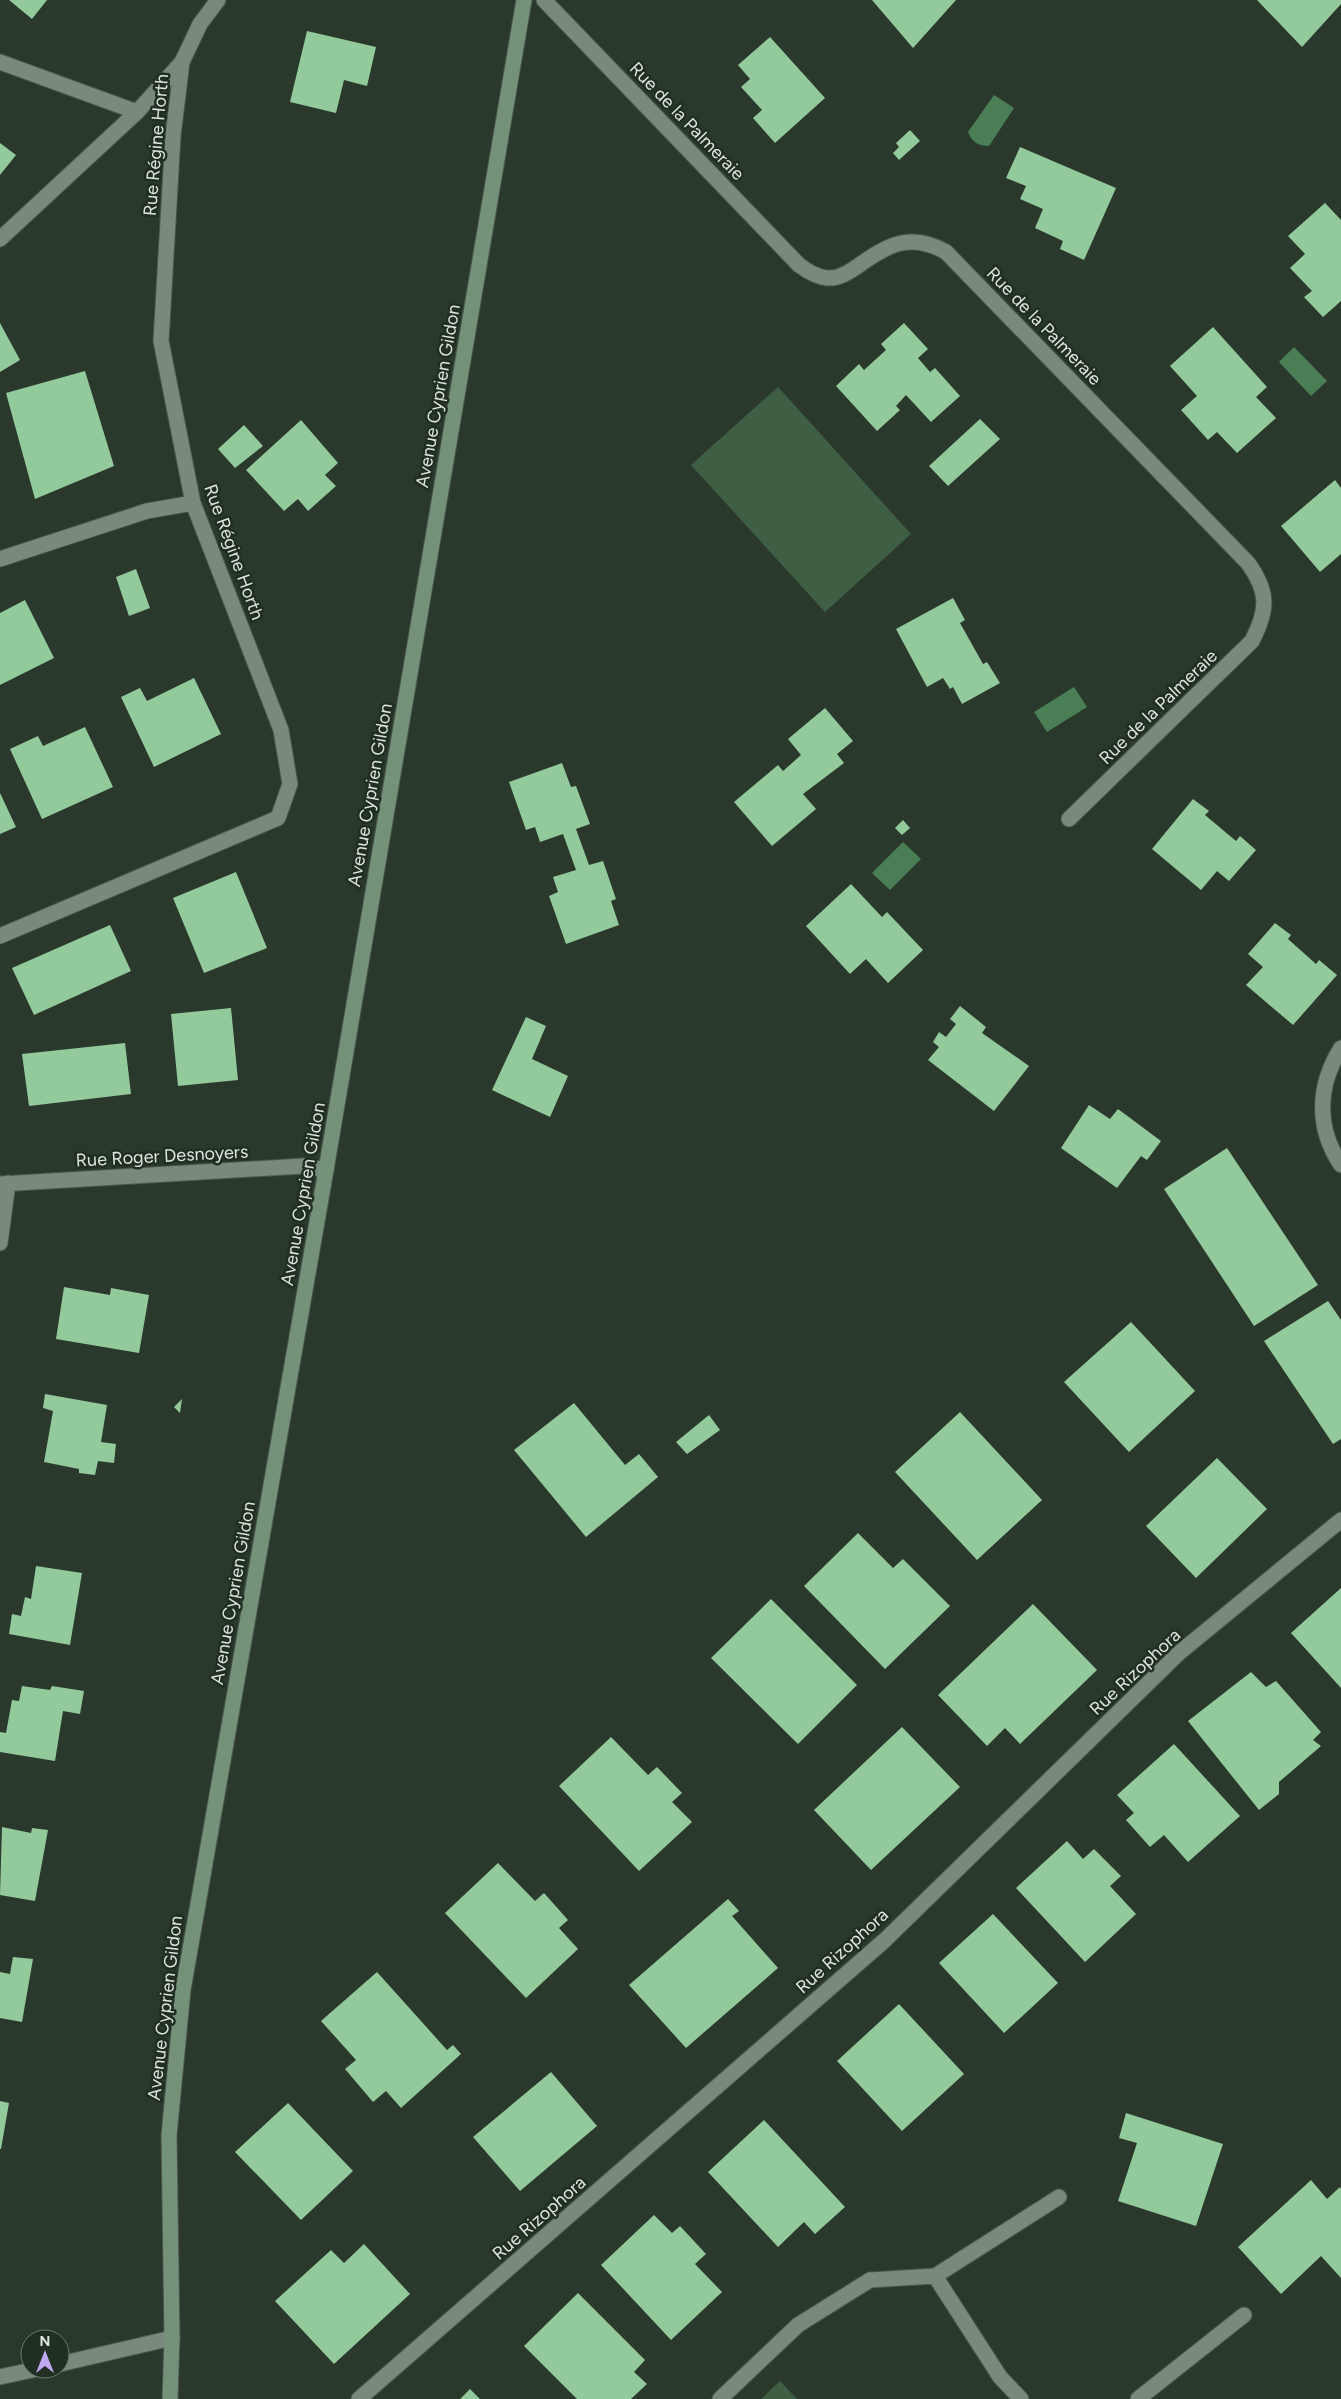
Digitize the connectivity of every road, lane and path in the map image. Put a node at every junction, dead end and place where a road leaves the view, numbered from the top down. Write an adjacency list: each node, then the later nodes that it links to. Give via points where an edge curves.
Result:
1 (218, 0): 5 (street, Rue Régine Horth, via 200,24)
2 (524, 0): 14 (street, Avenue Cyprien Gildon)
3 (544, 0): 10 (street, Rue de la Palmeraie, via 807,271 826,278 837,277 880,250 908,241 935,246 946,252 1256,574 1262,588 1263,618 1252,641)
4 (0, 62): 6 (street)
5 (182, 62): 6 (street); 8 (street, Rue Régine Horth, via 173,136 161,342)
6 (137, 112): 7 (street)
7 (0, 239)
8 (193, 503): 9 (street, via 147,511); 11 (street, Rue Régine Horth, via 281,730 290,784 278,818)
9 (0, 559)
10 (1069, 819)
11 (0, 936)
12 (1341, 1048): 13 (street, via 1327,1076 1323,1117 1330,1148)
13 (1341, 1165)
14 (326, 1170): 15 (street, Rue Roger Desnoyers, via 303,1166); 21 (street, Avenue Cyprien Gildon, via 183,1990 169,2135)
15 (4, 1184): 16 (street)
16 (0, 1243)
17 (1341, 1520): 26 (street, Rue Rizophora, via 1179,1653 884,1940)
18 (1059, 2197): 19 (street)
19 (935, 2276): 27 (street, via 870,2280 798,2325); 28 (street, via 1000,2377)
20 (1244, 2315): 29 (street)
21 (172, 2338): 22 (street); 25 (street, Avenue Cyprien Gildon)
22 (70, 2362)
23 (20, 2373): 24 (street)
24 (0, 2378)
25 (170, 2399)
26 (359, 2399)
27 (720, 2399)
28 (1021, 2399)
29 (1138, 2399)

